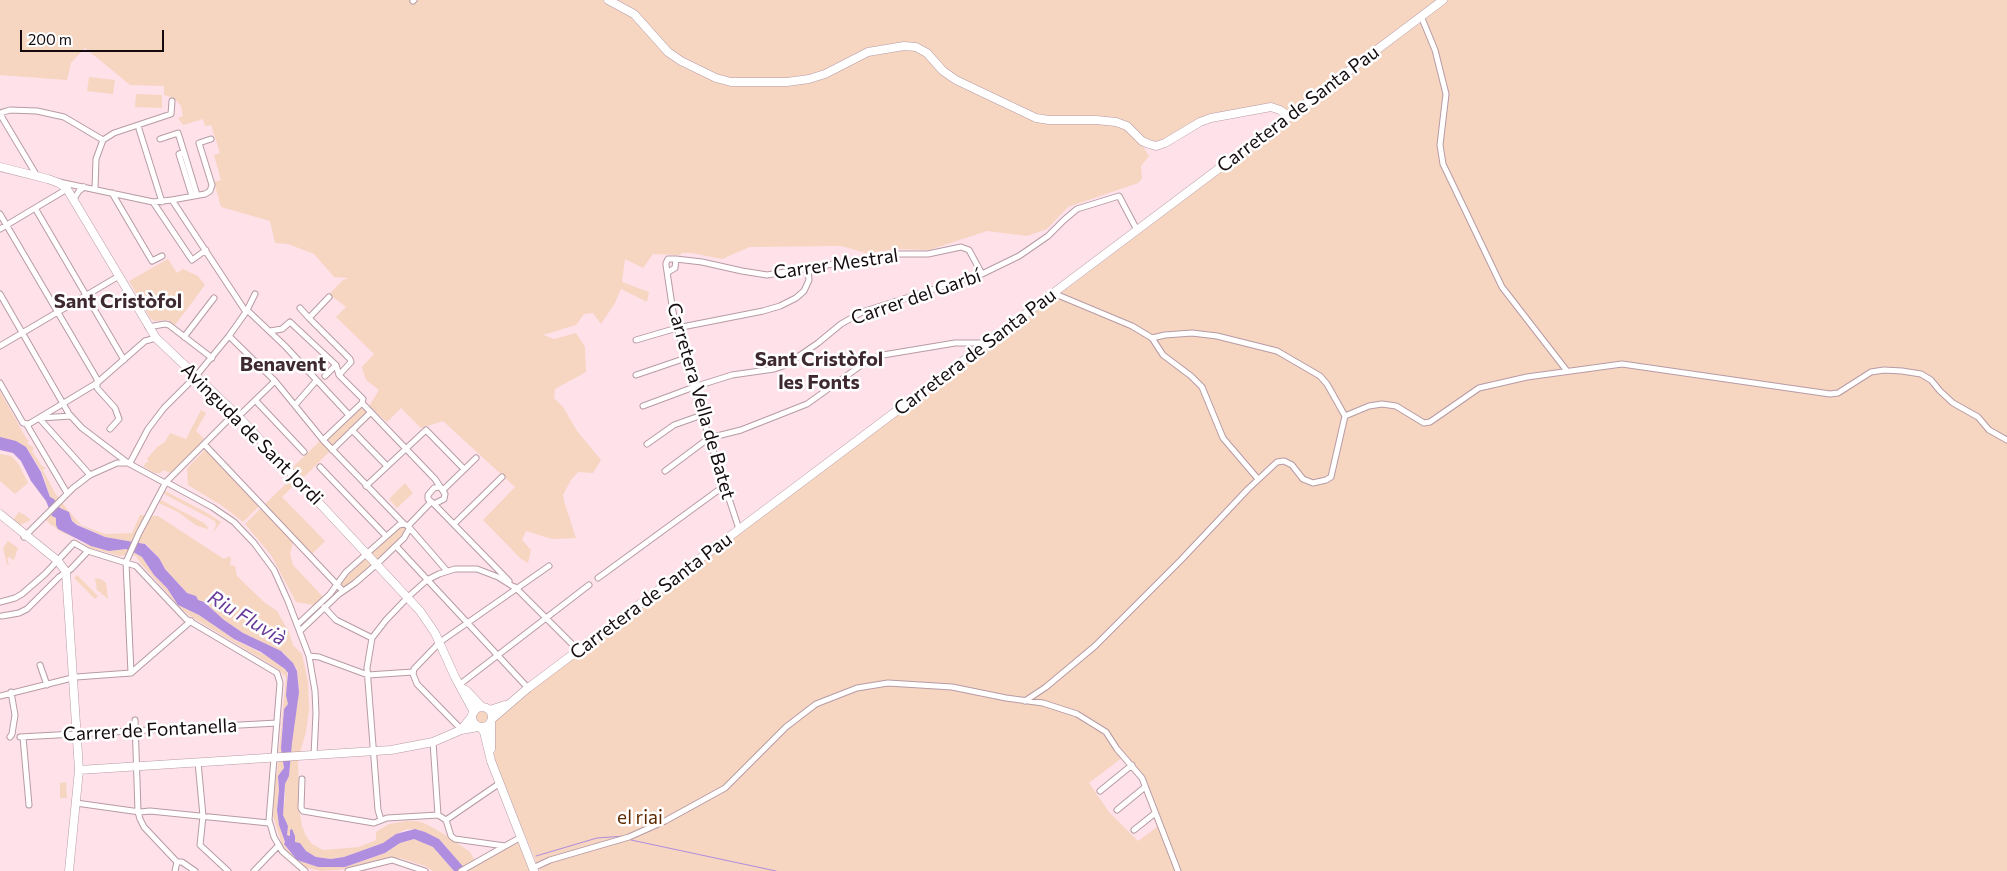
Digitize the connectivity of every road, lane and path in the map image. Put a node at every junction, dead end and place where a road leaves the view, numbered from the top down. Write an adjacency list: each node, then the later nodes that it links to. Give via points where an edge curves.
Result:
1 (608, 0): 6 (main road, via 634,14 668,52 716,78 731,82 809,79 868,52 904,46 916,47 927,53 956,80 1036,118 1116,122 1127,126 1142,141 1156,146 1211,118 1271,107)
2 (1443, 0): 3 (main road, Carretera de Santa Pau)
3 (1421, 16): 6 (main road, Carretera de Santa Pau); 60 (street, via 1436,50 1446,94 1440,145 1443,164 1502,287)
4 (172, 101): 10 (street, via 171,114)
5 (0, 113): 10 (street, via 36,111 64,117); 12 (street)
6 (1289, 117): 27 (main road, Carretera de Santa Pau)
7 (139, 129): 22 (street)
8 (160, 139): 18 (street, via 178,133)
9 (212, 139): 18 (street, via 199,143 212,185 208,193)
10 (102, 140): 16 (street, via 96,159)
11 (0, 167): 12 (main road, Avinguda de Sant Jordi)
12 (37, 176): 13 (main road, Avinguda de Sant Jordi)
13 (48, 179): 14 (street); 15 (main road, Avinguda de Sant Jordi)
14 (84, 187): 16 (street); 19 (street)
15 (67, 189): 19 (main road, Avinguda de Sant Jordi); 23 (street)
16 (95, 189): 17 (street)
17 (112, 193): 21 (street); 29 (street, via 152,261)
18 (195, 196): 20 (street)
19 (74, 200): 34 (main road, Avinguda de Sant Jordi)
20 (172, 200): 22 (street); 28 (street)
21 (153, 202): 22 (street); 28 (street, via 192,260)
22 (162, 202)
23 (35, 208): 25 (street); 38 (street)
24 (0, 214): 25 (street)
25 (6, 225): 26 (street); 43 (street)
26 (0, 229)
27 (1137, 230): 33 (street, Carrer del Garbí, via 1119,196 1112,197 1073,211 1036,246); 35 (main road, Carretera de Santa Pau)
28 (206, 250): 42 (street)
29 (162, 256)
30 (676, 259): 31 (street, Carrer Mestral, via 767,275); 32 (street, via 676,266); 32 (street, via 667,261)
31 (808, 268): 33 (street, Carrer Mestral, via 898,254 931,254 961,247 969,250); 46 (street, via 807,286 787,303)
32 (668, 272): 46 (street, Carretera Vella de Batet)
33 (982, 274): 69 (street, Carrer del Garbí, via 862,312 781,367 732,375)
34 (119, 276): 38 (street); 45 (main road, Avinguda de Sant Jordi)
35 (1053, 293): 52 (street, via 1132,326); 54 (main road, Carretera de Santa Pau)
36 (0, 294): 48 (street)
37 (255, 294): 42 (street)
38 (86, 295): 43 (street); 58 (street)
39 (329, 297): 44 (street)
40 (214, 298): 50 (street)
41 (300, 308): 44 (street)
42 (246, 311): 47 (street); 49 (street)
43 (57, 312): 48 (street); 68 (street)
44 (309, 318): 61 (street, via 352,362)
45 (148, 327): 50 (street, via 165,324); 51 (main road, Avinguda de Sant Jordi)
46 (677, 328): 53 (street); 57 (street, Carretera Vella de Batet)
47 (270, 331): 59 (street, via 282,329 290,322); 66 (street)
48 (22, 332): 55 (street); 71 (street)
49 (229, 336): 56 (street); 65 (street)
50 (184, 337): 56 (street)
51 (156, 338): 58 (street, via 146,341); 62 (main road, Avinguda de Sant Jordi)
52 (1152, 338): 80 (street, via 1182,333 1201,334 1277,351 1320,376); 101 (street, via 1163,356 1202,387 1223,438)
53 (636, 340)
54 (988, 342): 85 (street, via 877,356 800,407 742,430); 111 (main road, Carretera de Santa Pau)
55 (0, 346)
56 (212, 358): 62 (street)
57 (686, 358): 64 (street); 69 (street, Carretera Vella de Batet)
58 (124, 360): 68 (street)
59 (336, 365): 61 (street); 63 (street)
60 (1567, 372): 80 (street, via 1478,388 1430,422 1424,423 1396,406 1382,404); 87 (street, via 1629,364 1830,394 1838,393 1865,375 1902,370 1931,380 1953,403 1978,417 1988,430)
61 (339, 375): 72 (street, via 363,399)
62 (196, 376): 76 (main road, Avinguda de Sant Jordi); 94 (street, via 164,408)
63 (325, 376)
64 (636, 376)
65 (275, 381): 70 (street); 73 (street)
66 (316, 381): 73 (street); 77 (street)
67 (0, 383): 82 (street)
68 (98, 383): 71 (street); 83 (street, via 97,388 115,406 119,418)
69 (694, 387): 74 (street, Carrer del Garbí); 78 (street, Carretera Vella de Batet)
70 (256, 401): 76 (street); 92 (street)
71 (63, 402): 79 (street); 81 (street)
72 (362, 403): 75 (street); 77 (street)
73 (295, 405): 86 (street)
74 (643, 406)
75 (371, 412): 84 (street); 90 (street)
76 (237, 415): 88 (street); 116 (main road, Avinguda de Sant Jordi)
77 (349, 415): 86 (street)
78 (702, 415): 85 (street, Carretera Vella de Batet); 89 (street, via 674,425)
79 (71, 416): 81 (street); 94 (street)
80 (1345, 416): 101 (street, via 1331,477 1316,484 1306,482 1292,465 1284,461 1277,462)
81 (39, 418): 82 (street); 99 (street)
82 (27, 425): 106 (street)
83 (110, 429)
84 (352, 430): 91 (street); 95 (street)
85 (709, 438): 98 (street); 104 (street, Carretera Vella de Batet)
86 (323, 440): 91 (street)
87 (2007, 440)
88 (204, 444): 102 (street); 125 (street)
89 (647, 444)
90 (406, 448): 95 (street); 97 (street, via 426,430); 105 (street)
91 (332, 450): 103 (street)
92 (304, 452)
93 (476, 458): 97 (street)
94 (128, 463): 99 (street, via 117,463); 102 (street)
95 (387, 466): 103 (street)
96 (320, 467): 113 (street)
97 (464, 469): 105 (street)
98 (665, 472)
99 (90, 475): 106 (street)
100 (502, 477): 109 (street)
101 (1258, 479): 153 (street, via 1095,646)
102 (165, 483): 118 (street); 136 (street, via 219,511 246,534 274,570)
103 (366, 486): 110 (street)
104 (724, 486): 111 (street, Carretera Vella de Batet); 123 (street)
105 (441, 488): 107 (street, via 444,499); 107 (street, via 430,492 428,499)
106 (67, 493): 112 (street)
107 (432, 503): 109 (street); 110 (street)
108 (0, 514): 112 (main road)
109 (454, 524): 127 (street)
110 (407, 527): 113 (street, via 396,526); 114 (street); 121 (street)
111 (739, 529): 140 (main road, Carretera de Santa Pau)
112 (25, 536): 117 (main road)
113 (386, 536): 116 (street)
114 (396, 546): 119 (street); 124 (street)
115 (88, 550): 117 (street, via 74,543); 118 (street); 122 (street)
116 (368, 553): 119 (main road, Avinguda de Sant Jordi); 125 (street)
117 (58, 561): 122 (main road); 130 (street, via 22,594)
118 (126, 562): 134 (street, via 138,567); 144 (street)
119 (378, 563): 128 (street); 129 (main road, Avinguda de Sant Jordi)
120 (549, 566): 127 (street)
121 (447, 571): 124 (street); 127 (street, via 482,571)
122 (66, 572): 132 (street, via 25,610); 147 (main road)
123 (598, 578)
124 (427, 580): 129 (street); 135 (street)
125 (337, 584): 128 (street); 136 (street)
126 (589, 585): 133 (street)
127 (517, 589): 133 (street); 135 (street)
128 (343, 591): 131 (street)
129 (408, 597): 138 (street); 139 (main road, Avinguda de Sant Jordi)
130 (0, 602)
131 (324, 607): 137 (street); 138 (street, via 336,620)
132 (2, 616)
133 (546, 618): 140 (street); 141 (street)
134 (191, 621): 144 (street); 159 (street, via 278,674)
135 (467, 622): 139 (street); 141 (street)
136 (298, 624): 137 (street)
137 (300, 631): 142 (street)
138 (372, 638): 146 (street, via 367,659)
139 (440, 642): 145 (street, via 417,664); 149 (main road, Avinguda de Sant Jordi)
140 (578, 650): 150 (main road, Carretera de Santa Pau)
141 (498, 655): 149 (street); 150 (street)
142 (309, 656): 146 (street); 167 (street, via 316,713)
143 (40, 665): 148 (street)
144 (132, 673): 147 (street, via 76,676)
145 (413, 673): 146 (street); 162 (street, via 418,685)
146 (368, 675): 166 (street)
147 (72, 679): 148 (street); 163 (main road)
148 (47, 685): 151 (street)
149 (460, 686): 155 (main road, Avinguda de Sant Jordi); 156 (main road, Avinguda de Sant Jordi)
150 (528, 688): 154 (main road, Carretera de Santa Pau)
151 (11, 693): 152 (street); 164 (street, via 15,714)
152 (0, 696)
153 (1025, 701): 171 (street, via 1077,714 1106,732); 194 (street, via 935,684 888,683 857,688 816,704 786,727 718,793 647,830 544,862)
154 (506, 705): 155 (main road, Carretera de Santa Pau); 158 (main road, Carretera de Santa Pau)
155 (486, 708): 156 (main road); 158 (main road)
156 (473, 714): 160 (main road, via 474,723); 162 (main road)
157 (135, 720): 161 (street)
158 (492, 721): 160 (main road, via 486,727); 169 (main road)
159 (277, 722): 161 (street, Carrer de Fontanella); 168 (street)
160 (480, 727): 162 (main road); 169 (main road)
161 (136, 731): 163 (street, Carrer de Fontanella); 172 (street)
162 (460, 731): 165 (main road)
163 (76, 734): 173 (main road); 179 (street, Carrer de Fontanella, via 22,737)
164 (10, 737)
165 (433, 742): 166 (main road); 183 (street)
166 (373, 751): 167 (main road); 185 (street)
167 (314, 755): 168 (main road)
168 (276, 757): 170 (main road); 187 (street, via 271,772)
169 (491, 760): 175 (main road)
170 (198, 762): 172 (main road); 184 (street)
171 (1132, 765): 176 (street); 177 (street)
172 (138, 766): 173 (main road); 181 (street)
173 (79, 770): 178 (main road)
174 (302, 779): 185 (street, via 303,811 370,823)
175 (500, 783): 186 (street); 189 (main road)
176 (1145, 787): 180 (street); 182 (street)
177 (1100, 791)
178 (76, 804): 181 (street); 195 (main road)
179 (29, 805)
180 (1117, 810)
181 (138, 812): 184 (street); 192 (street, via 144,827)
182 (1154, 814): 188 (street); 203 (street)
183 (438, 815): 185 (street); 186 (street)
184 (202, 816): 187 (street); 198 (street, via 200,845)
185 (381, 820)
186 (446, 820): 191 (street, via 455,839)
187 (269, 823): 190 (street)
188 (1134, 830)
189 (522, 837): 191 (street); 194 (main road)
190 (278, 846): 199 (street); 200 (street)
191 (505, 846): 193 (street)
192 (177, 862): 196 (street); 197 (street)
193 (466, 869)
194 (534, 869)
195 (68, 871)
196 (176, 871)
197 (195, 871)
198 (228, 871)
199 (254, 871)
200 (305, 871)
201 (348, 871): 202 (street, via 392,860)
202 (425, 871)
203 (1178, 871)

